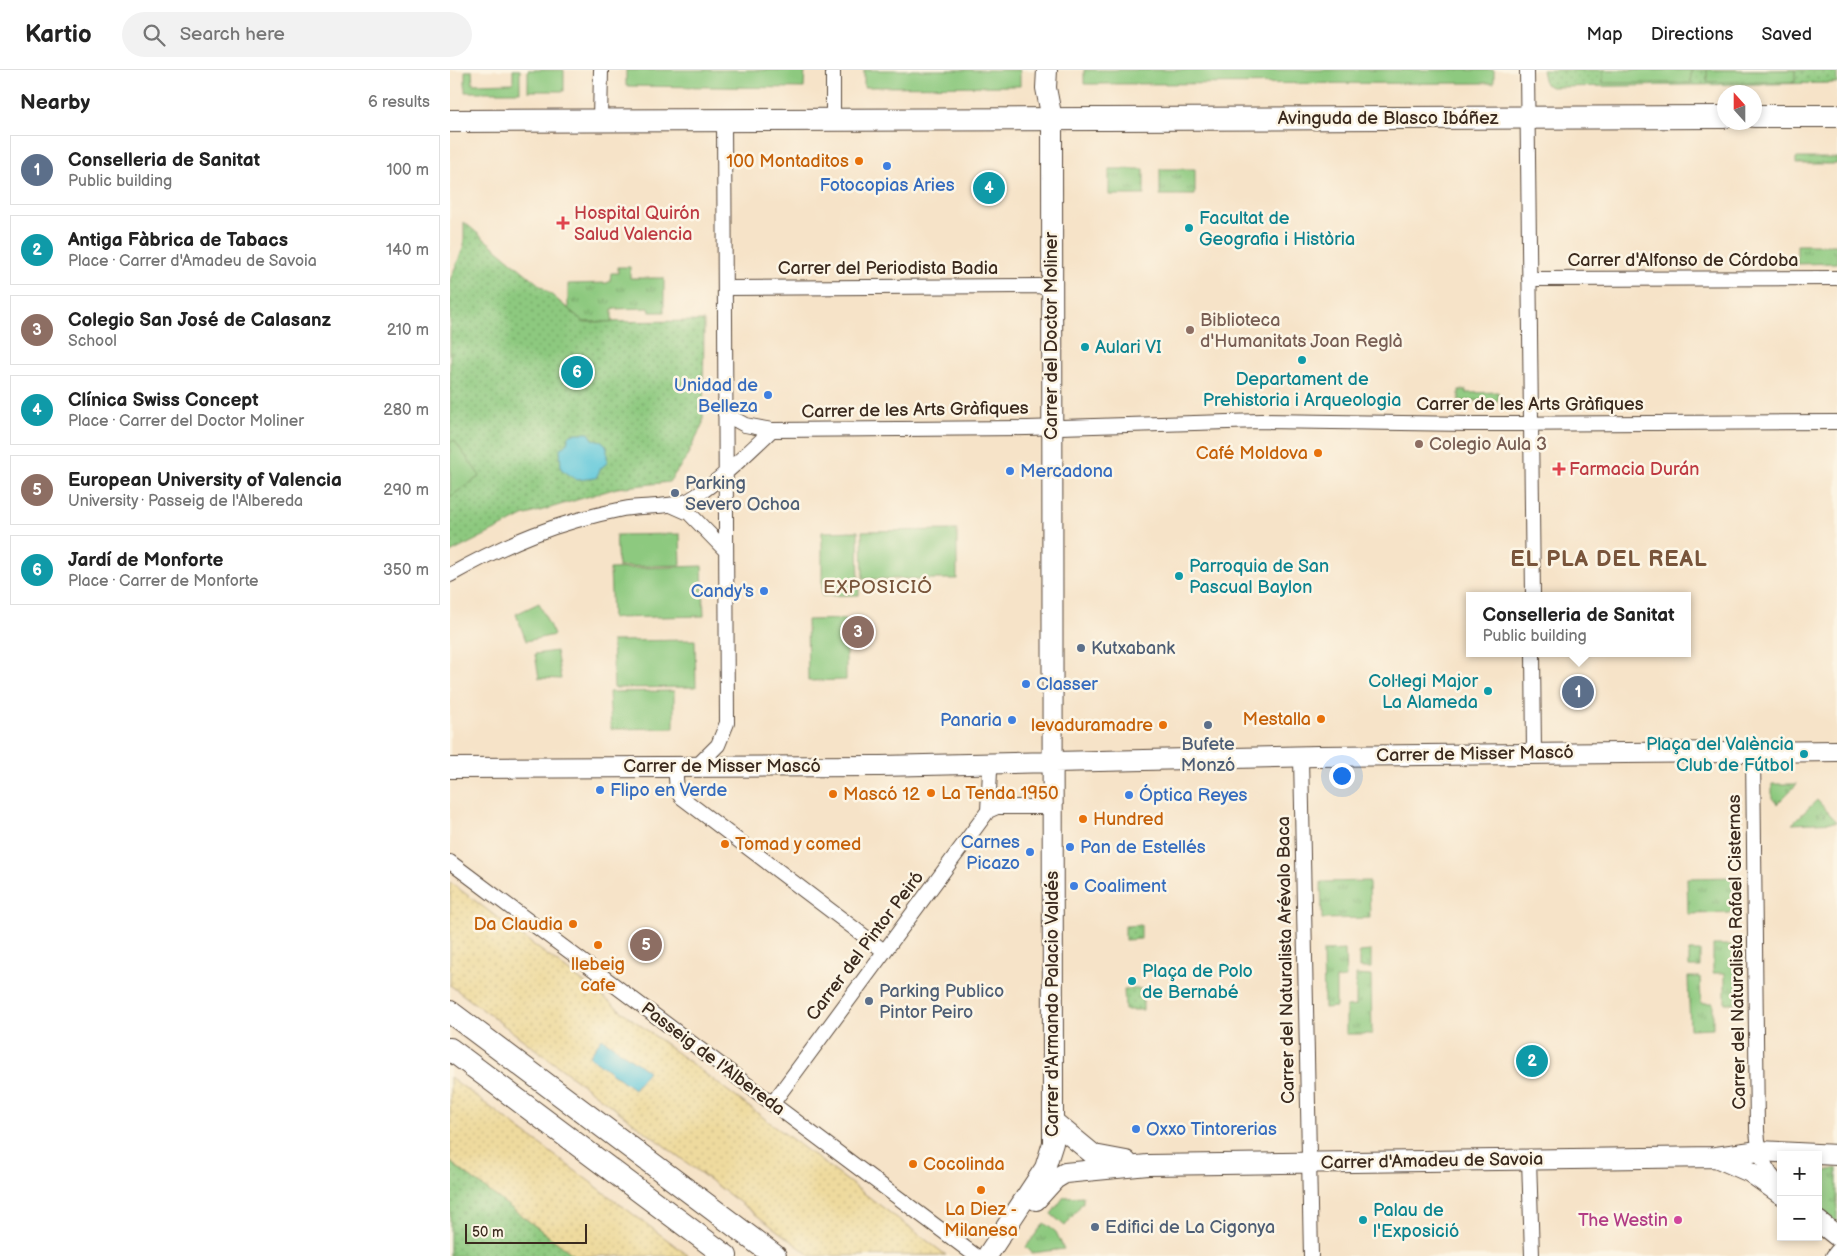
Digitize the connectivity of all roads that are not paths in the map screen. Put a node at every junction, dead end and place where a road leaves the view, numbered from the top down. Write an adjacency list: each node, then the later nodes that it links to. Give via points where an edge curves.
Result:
1 (601, 70): 12 (street)
2 (833, 70): 11 (street)
3 (1046, 70): 9 (street)
4 (1527, 70): 7 (street)
5 (1762, 116): 6 (main road)
6 (1837, 116)
7 (1527, 117): 8 (main road, Avinguda de Blasco Ibáñez); 9 (main road, Avinguda de Blasco Ibáñez); 15 (street)
8 (1717, 117)
9 (1052, 118): 11 (main road, Avinguda de Blasco Ibáñez); 17 (street, Carrer del Doctor Moliner)
10 (724, 120): 11 (main road, Avinguda de Blasco Ibáñez); 12 (main road, Avinguda de Blasco Ibáñez); 16 (street)
11 (832, 120)
12 (600, 121): 13 (main road, Avinguda de Blasco Ibáñez)
13 (450, 122)
14 (1837, 278): 15 (street, Carrer d'Alfonso de Córdoba)
15 (1528, 279): 19 (street)
16 (725, 288): 17 (street, Carrer del Periodista Badia, via 1039,286); 18 (street)
17 (1051, 290): 21 (street, Carrer del Doctor Moliner)
18 (725, 414): 22 (street, Carrer de les Arts Gràfiques, via 745,424); 23 (street)
19 (1531, 422): 20 (street, Carrer de les Arts Gràfiques); 21 (street, Carrer de les Arts Gràfiques, via 1261,421); 27 (street)
20 (1837, 422)
21 (1051, 426): 22 (street, Carrer de les Arts Gràfiques); 33 (street, Carrer del Doctor Moliner)
22 (772, 430): 23 (street)
23 (727, 470): 24 (street, via 685,502); 25 (street)
24 (668, 504): 25 (street, via 689,513); 26 (street, via 573,520 531,534)
25 (726, 551): 35 (street, via 727,723 718,745)
26 (450, 575)
27 (1532, 592)
28 (1533, 657): 31 (street)
29 (1836, 750): 30 (street, Carrer de Misser Mascó)
30 (1753, 752): 31 (street, Carrer de Misser Mascó); 46 (street, Carrer del Naturalista Rafael Cisternas)
31 (1534, 754): 32 (street, Carrer de Misser Mascó)
32 (1301, 757): 33 (street, Carrer de Misser Mascó); 51 (street, Carrer del Naturalista Arévalo Baca)
33 (1052, 762): 34 (street, Carrer de Misser Mascó); 38 (street, Carrer d'Armando Palacio Valdés)
34 (995, 764): 35 (street, Carrer de Misser Mascó); 39 (street, via 990,771)
35 (698, 765): 36 (street, Carrer de Misser Mascó)
36 (675, 766): 37 (street, Carrer de Misser Mascó); 41 (street, via 675,782 681,797)
37 (450, 768)
38 (1052, 807): 39 (street, via 997,807); 45 (street, Carrer d'Armando Palacio Valdés)
39 (988, 811): 41 (street, Carrer del Pintor Peiró)
40 (450, 862): 44 (street, Passeig de l'Albereda)
41 (884, 951): 44 (street, Carrer del Pintor Peiró)
42 (450, 1012): 59 (main road)
43 (450, 1049): 58 (main road)
44 (772, 1104): 60 (street, Passeig de l'Albereda)
45 (1054, 1122): 53 (street, Carrer d'Amadeu de Savoia, via 1094,1155); 56 (street, Carrer d'Armando Palacio Valdés, via 1053,1144 1045,1168)
46 (1759, 1151): 47 (street, Carrer d'Amadeu de Savoia); 48 (street, Carrer d'Amadeu de Savoia); 54 (street, via 1770,1175)
47 (1837, 1155)
48 (1716, 1157): 49 (street, Carrer d'Amadeu de Savoia); 55 (street, via 1750,1172)
49 (1529, 1160): 51 (street, Carrer d'Amadeu de Savoia); 63 (street)
50 (1837, 1161): 52 (street)
51 (1308, 1163): 53 (street, Carrer d'Amadeu de Savoia); 62 (street, Carrer del Naturalista Arévalo Baca)
52 (1822, 1163)
53 (1148, 1165): 56 (street, Carrer d'Amadeu de Savoia, via 1065,1173)
54 (1777, 1182)
55 (1777, 1191)
56 (1003, 1230): 61 (street, Carrer d'Armando Palacio Valdés)
57 (1837, 1251): 64 (street)
58 (726, 1256)
59 (775, 1256)
60 (976, 1256)
61 (987, 1256)
62 (1311, 1256)
63 (1532, 1256)
64 (1833, 1256)

